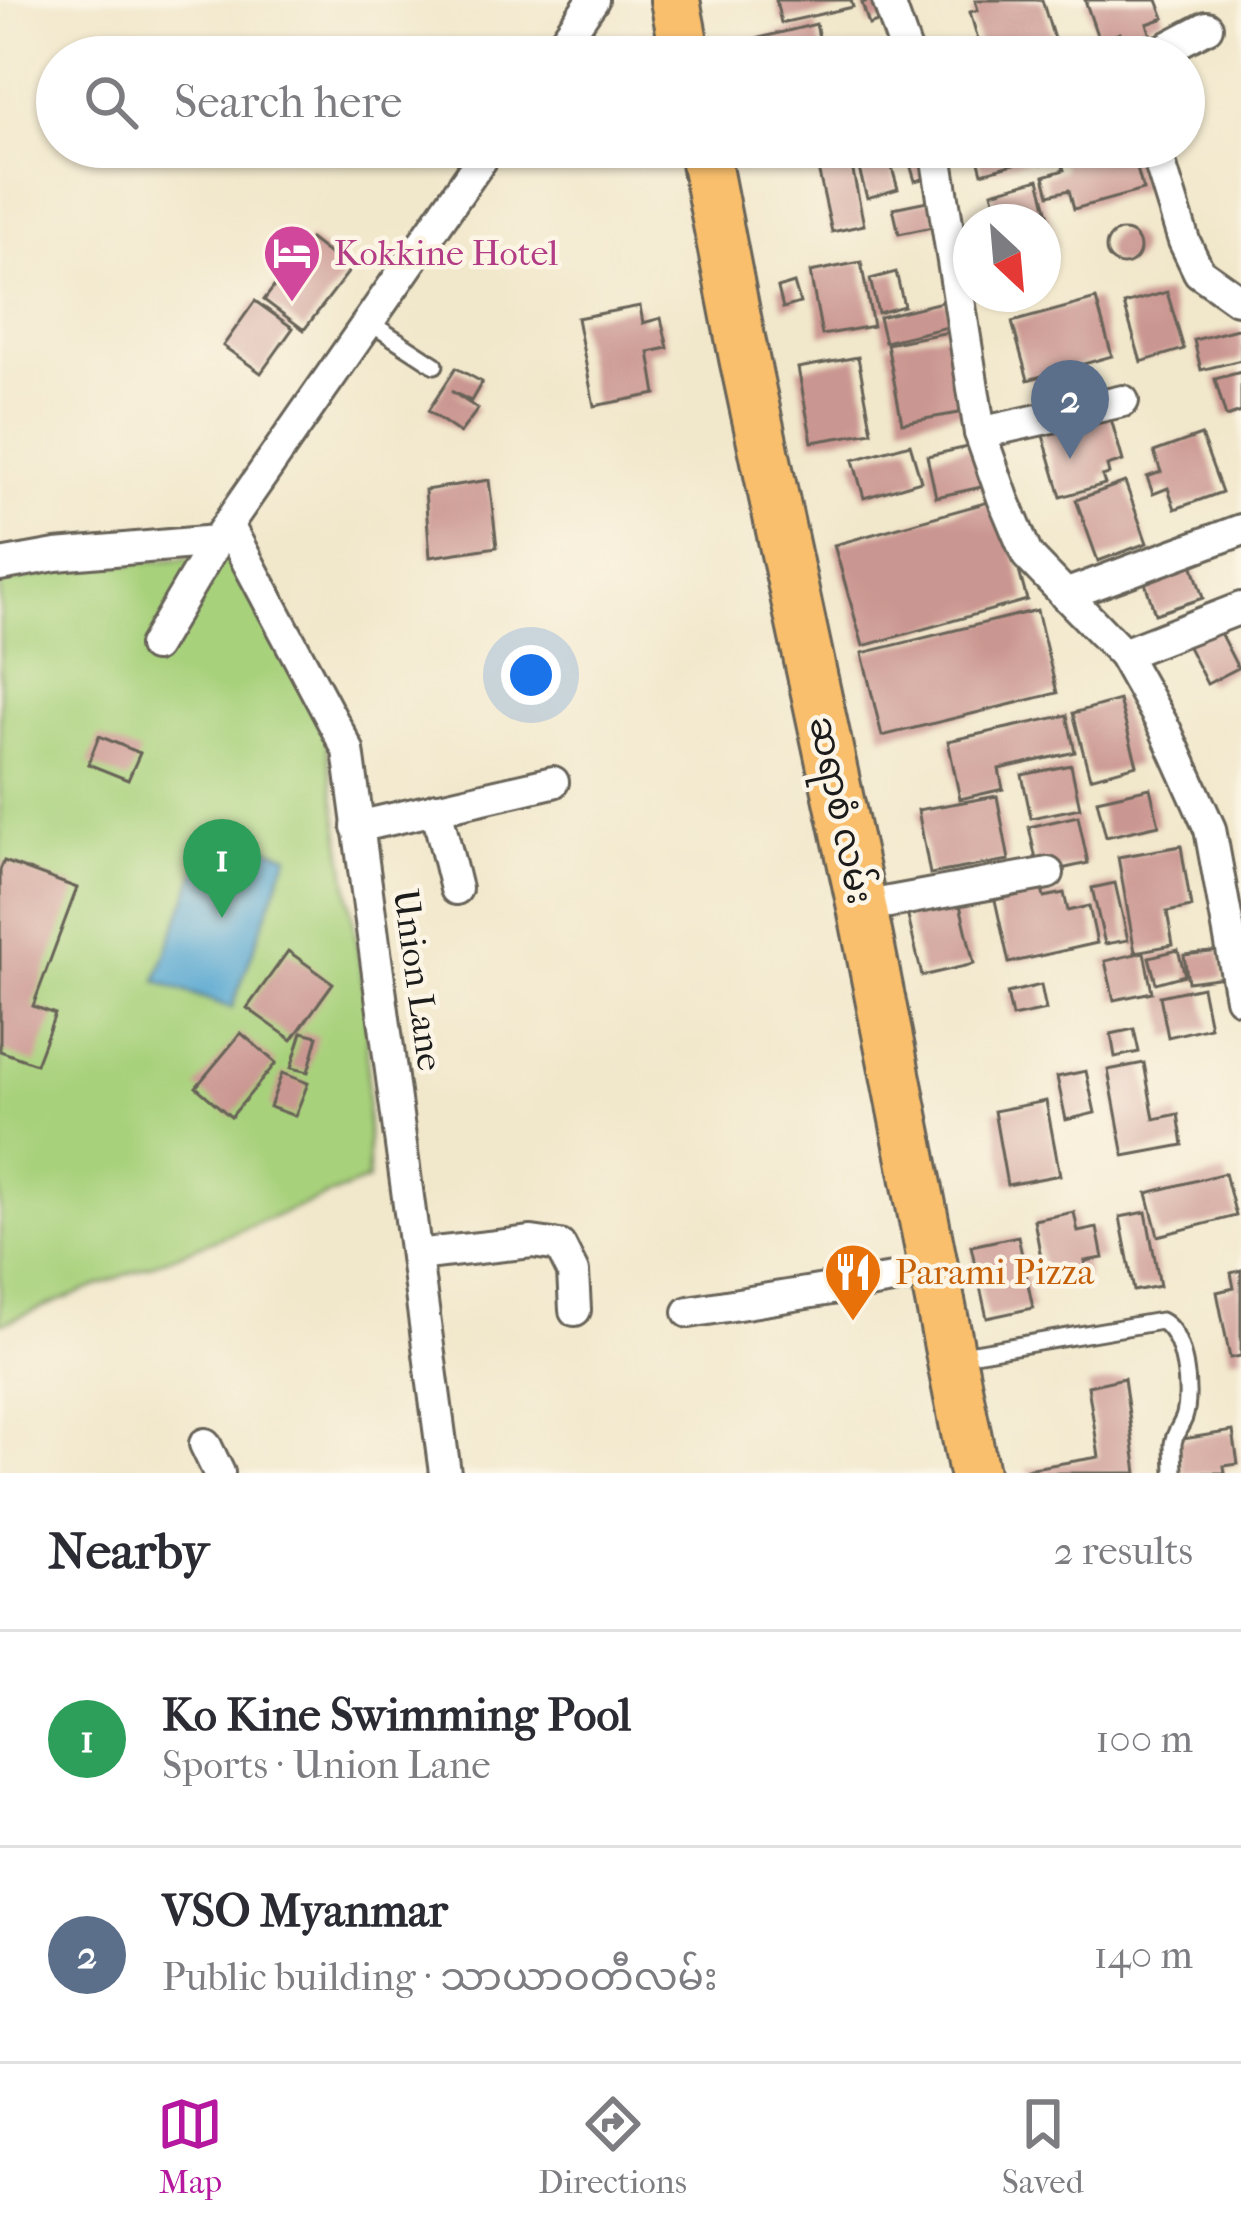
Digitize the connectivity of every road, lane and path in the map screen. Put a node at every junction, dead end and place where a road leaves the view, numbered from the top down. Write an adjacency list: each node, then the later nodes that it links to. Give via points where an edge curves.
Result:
1 (592, 0): 5 (street)
2 (675, 0): 6 (main road)
3 (888, 0): 7 (street)
4 (1207, 27): 8 (street)
5 (567, 36)
6 (682, 36)
7 (901, 36)
8 (1190, 36)
9 (475, 168): 14 (street)
10 (707, 168): 30 (main road, ဆရာစံ လမ်း)
11 (938, 168): 17 (street)
12 (1161, 168): 13 (street, via 1199,272)
13 (1237, 299)
14 (369, 322): 15 (lane); 19 (street)
15 (435, 365)
16 (1123, 400): 17 (street)
17 (980, 434): 21 (street, via 1027,555)
18 (1241, 530): 21 (street)
19 (222, 533): 20 (street); 23 (street); 27 (street, Union Lane, via 343,735)
20 (0, 565)
21 (1065, 596): 24 (street)
22 (1241, 608): 24 (street)
23 (154, 646)
24 (1123, 654): 31 (street, via 1210,829)
25 (554, 782): 26 (street)
26 (436, 808): 27 (street); 29 (street)
27 (357, 826): 32 (street, Union Lane)
28 (1048, 873): 30 (street)
29 (456, 890)
30 (862, 907): 33 (main road, ဆရာစံ လမ်း)
31 (1240, 981)
32 (416, 1255): 34 (street, via 532,1241 560,1246 573,1272); 39 (street, Union Lane)
33 (936, 1273): 35 (street); 36 (main road, ဆရာစံ လမ်း)
34 (575, 1310)
35 (689, 1312)
36 (954, 1357): 40 (main road, ဆရာစံ လမ်း); 41 (lane, via 1161,1321 1176,1334 1187,1390 1173,1438)
37 (205, 1444): 38 (street)
38 (219, 1473)
39 (445, 1473)
40 (974, 1473)
41 (1174, 1473)

